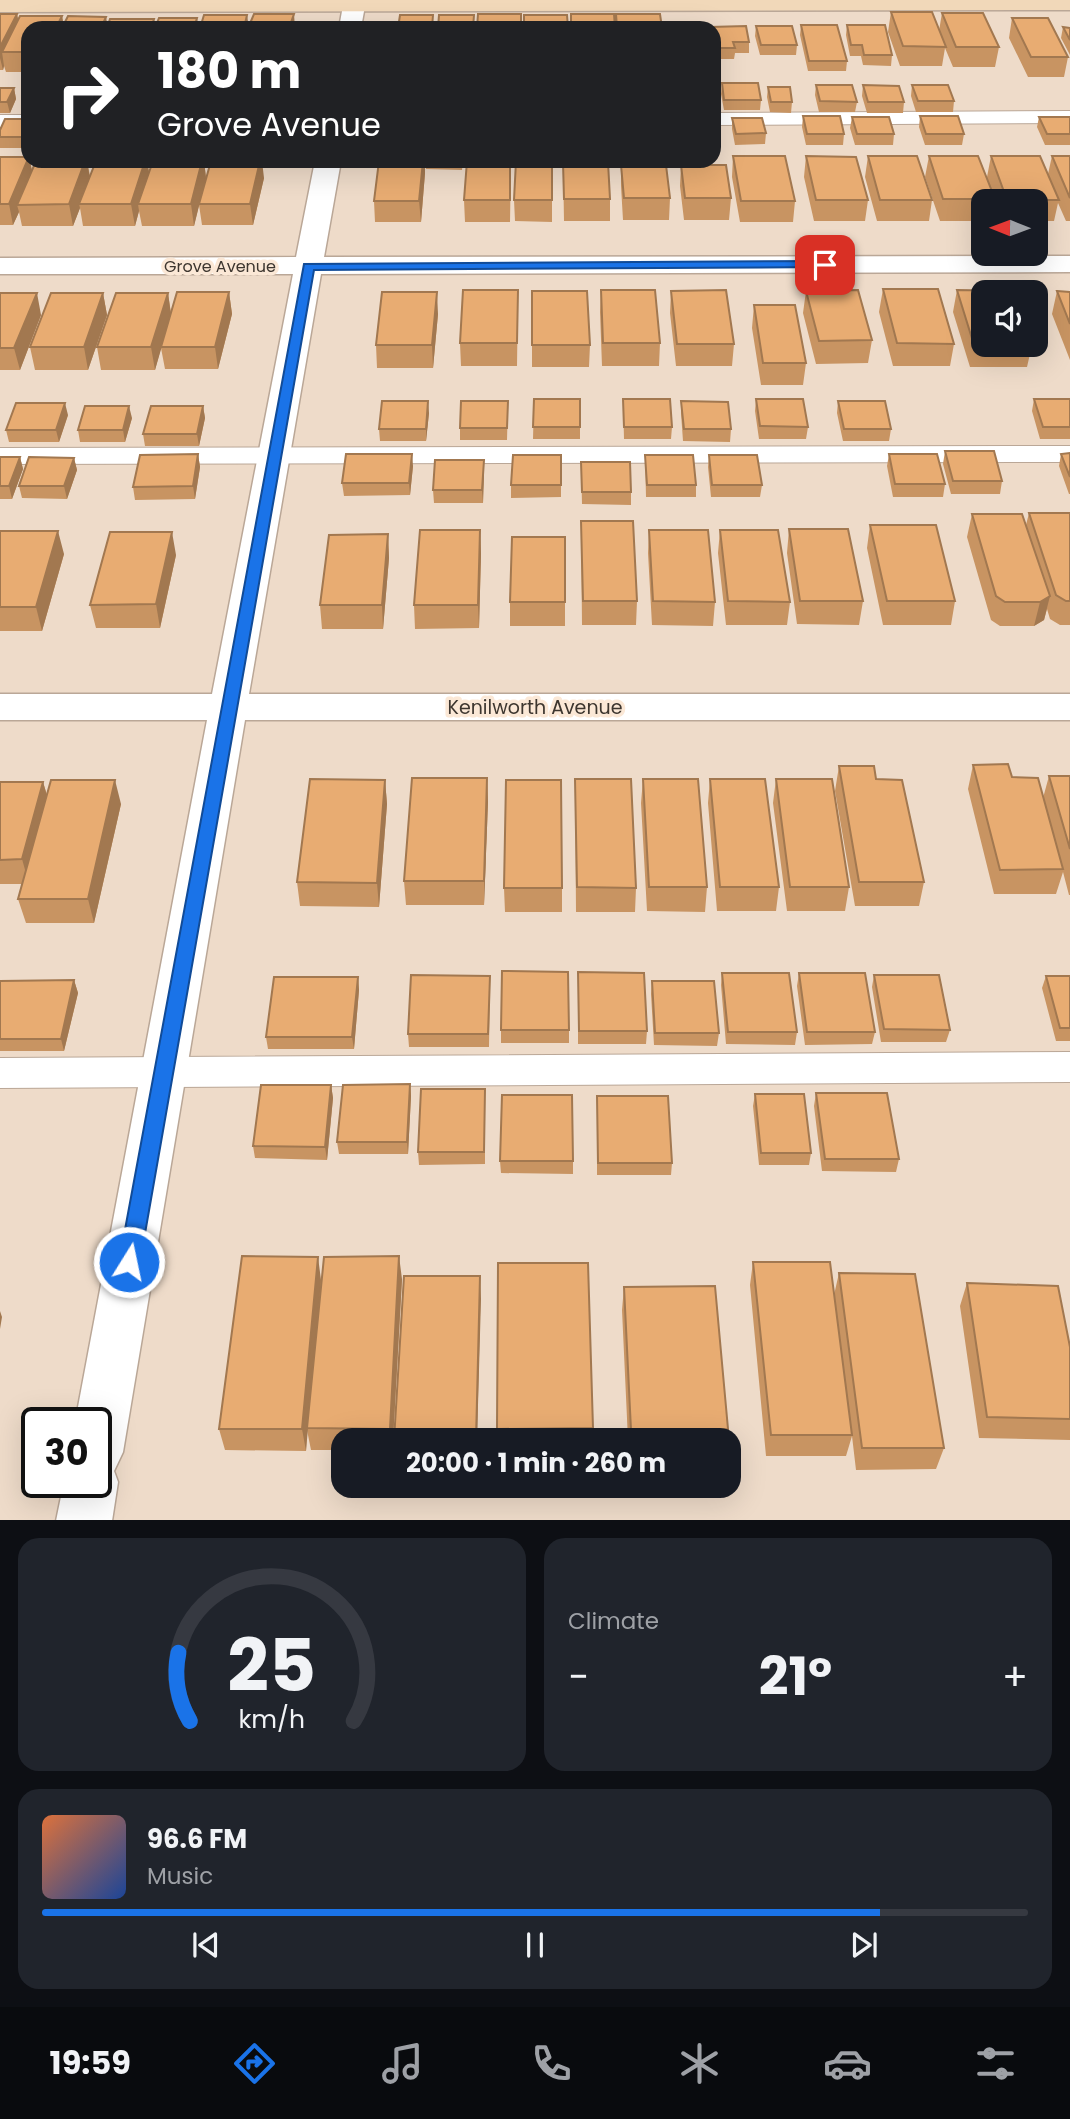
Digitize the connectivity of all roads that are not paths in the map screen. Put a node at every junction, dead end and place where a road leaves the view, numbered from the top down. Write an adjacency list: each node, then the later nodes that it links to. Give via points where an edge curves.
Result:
1 (355, 3): 2 (street); 3 (street); 4 (street)
2 (1070, 3)
3 (0, 5)
4 (351, 21)
5 (1070, 117): 6 (lane)
6 (721, 119)
7 (0, 121): 8 (lane)
8 (21, 121)
9 (327, 168): 12 (street)
10 (1070, 264): 12 (street, Grove Avenue)
11 (0, 266): 12 (street, Grove Avenue)
12 (309, 266): 14 (street)
13 (1070, 454): 14 (lane)
14 (273, 455): 15 (lane); 16 (street)
15 (0, 456)
16 (229, 706): 17 (street, Kenilworth Avenue); 18 (street, Kenilworth Avenue); 20 (street)
17 (0, 707)
18 (1070, 707)
19 (1070, 1067): 20 (lane)
20 (163, 1072): 21 (lane); 22 (street)
21 (0, 1073)
22 (104, 1407)
23 (88, 1498): 24 (street)
24 (84, 1520)

